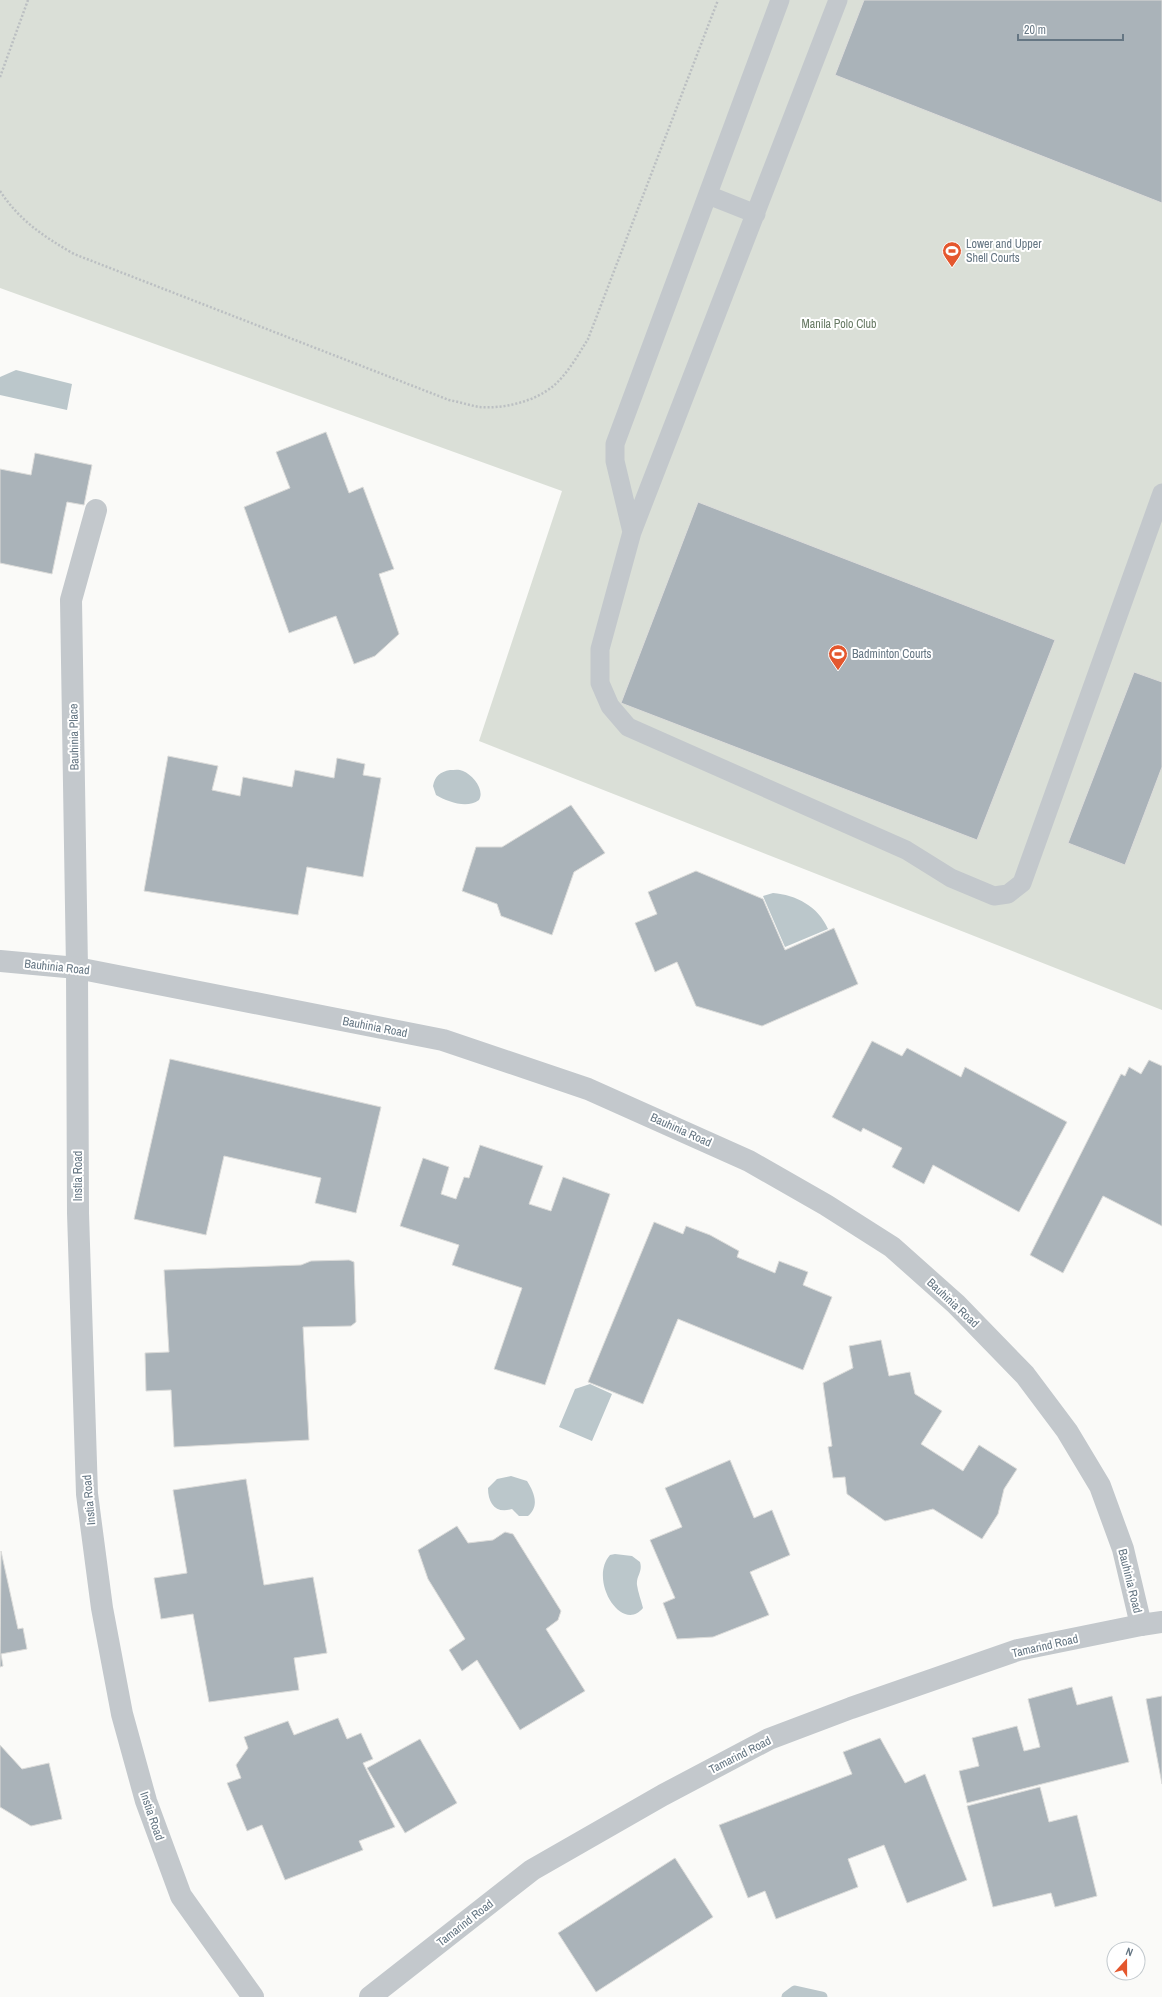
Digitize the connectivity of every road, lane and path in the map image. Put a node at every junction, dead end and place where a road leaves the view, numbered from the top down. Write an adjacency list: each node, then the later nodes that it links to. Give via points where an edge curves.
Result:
1 (28, 0): 5 (path)
2 (718, 0): 6 (path, via 588,338 569,368 552,387 534,399 480,407 449,400 74,254 40,234 11,208)
3 (780, 0): 7 (lane)
4 (838, 0): 8 (lane)
5 (0, 77)
6 (0, 191)
7 (708, 196): 8 (lane); 11 (lane, via 615,444 615,461)
8 (756, 214): 11 (lane)
9 (1162, 493): 11 (lane, via 1022,883 1008,894 994,896 951,878 906,850 628,727 610,706 600,683 600,649)
10 (96, 510): 13 (street, Bauhinia Place, via 71,600)
11 (632, 532)
12 (0, 962): 13 (street, Bauhinia Road)
13 (77, 968): 15 (street, Bauhinia Road, via 443,1040 588,1089 749,1161 826,1205 892,1247 956,1304 1025,1375 1063,1425 1100,1486 1123,1549); 16 (street, Instia Road, via 78,1213 87,1494 102,1608 122,1714 146,1801 181,1896)
14 (1162, 1622): 15 (street, Tamarind Road)
15 (1141, 1625): 17 (street, Tamarind Road, via 1018,1650 769,1739 663,1795 532,1870)
16 (253, 1997)
17 (370, 1997)

